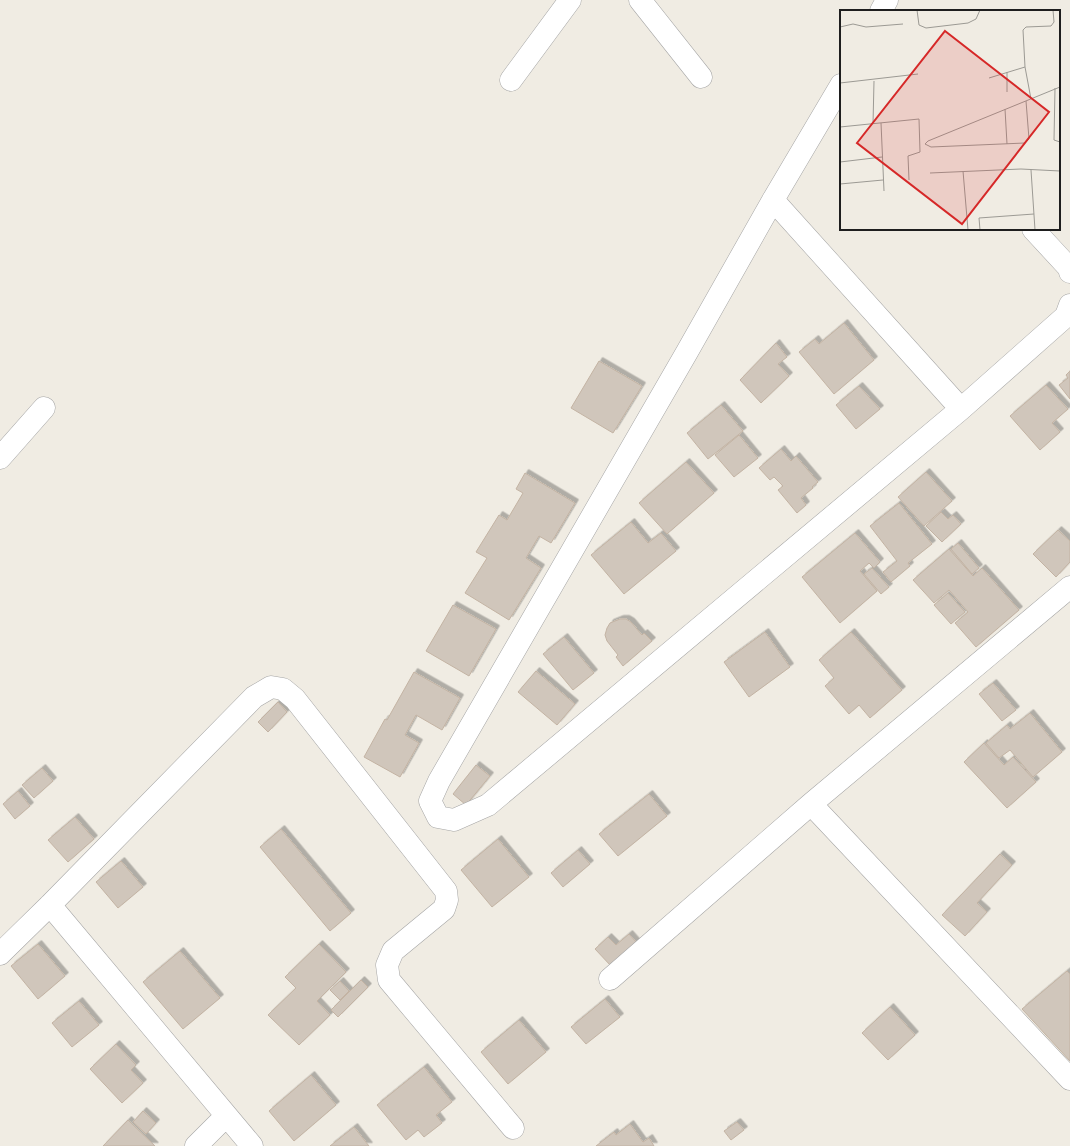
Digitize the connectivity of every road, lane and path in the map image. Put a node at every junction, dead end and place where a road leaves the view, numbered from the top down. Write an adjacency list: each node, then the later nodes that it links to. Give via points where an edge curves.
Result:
1 (570, 0): 4 (street)
2 (640, 0): 3 (street)
3 (701, 77)
4 (512, 80)
5 (840, 87): 6 (street)
6 (773, 200): 11 (street); 11 (street, via 438,781 430,801 438,817 454,820 488,805)
7 (1034, 230): 8 (street)
8 (1070, 272)
9 (1070, 305): 11 (street, via 1066,316)
10 (44, 408): 12 (street)
11 (961, 409)
12 (0, 458)
13 (1070, 587): 14 (street)
14 (811, 804): 17 (street); 18 (street)
15 (50, 905): 16 (street); 19 (street); 20 (street, via 254,697 271,687 283,689 295,699 446,891 444,909 393,951 386,965 389,980)
16 (3, 946)
17 (610, 979)
18 (1070, 1079)
19 (226, 1116): 21 (street); 22 (street)
20 (513, 1128)
21 (196, 1146)
22 (252, 1146)

